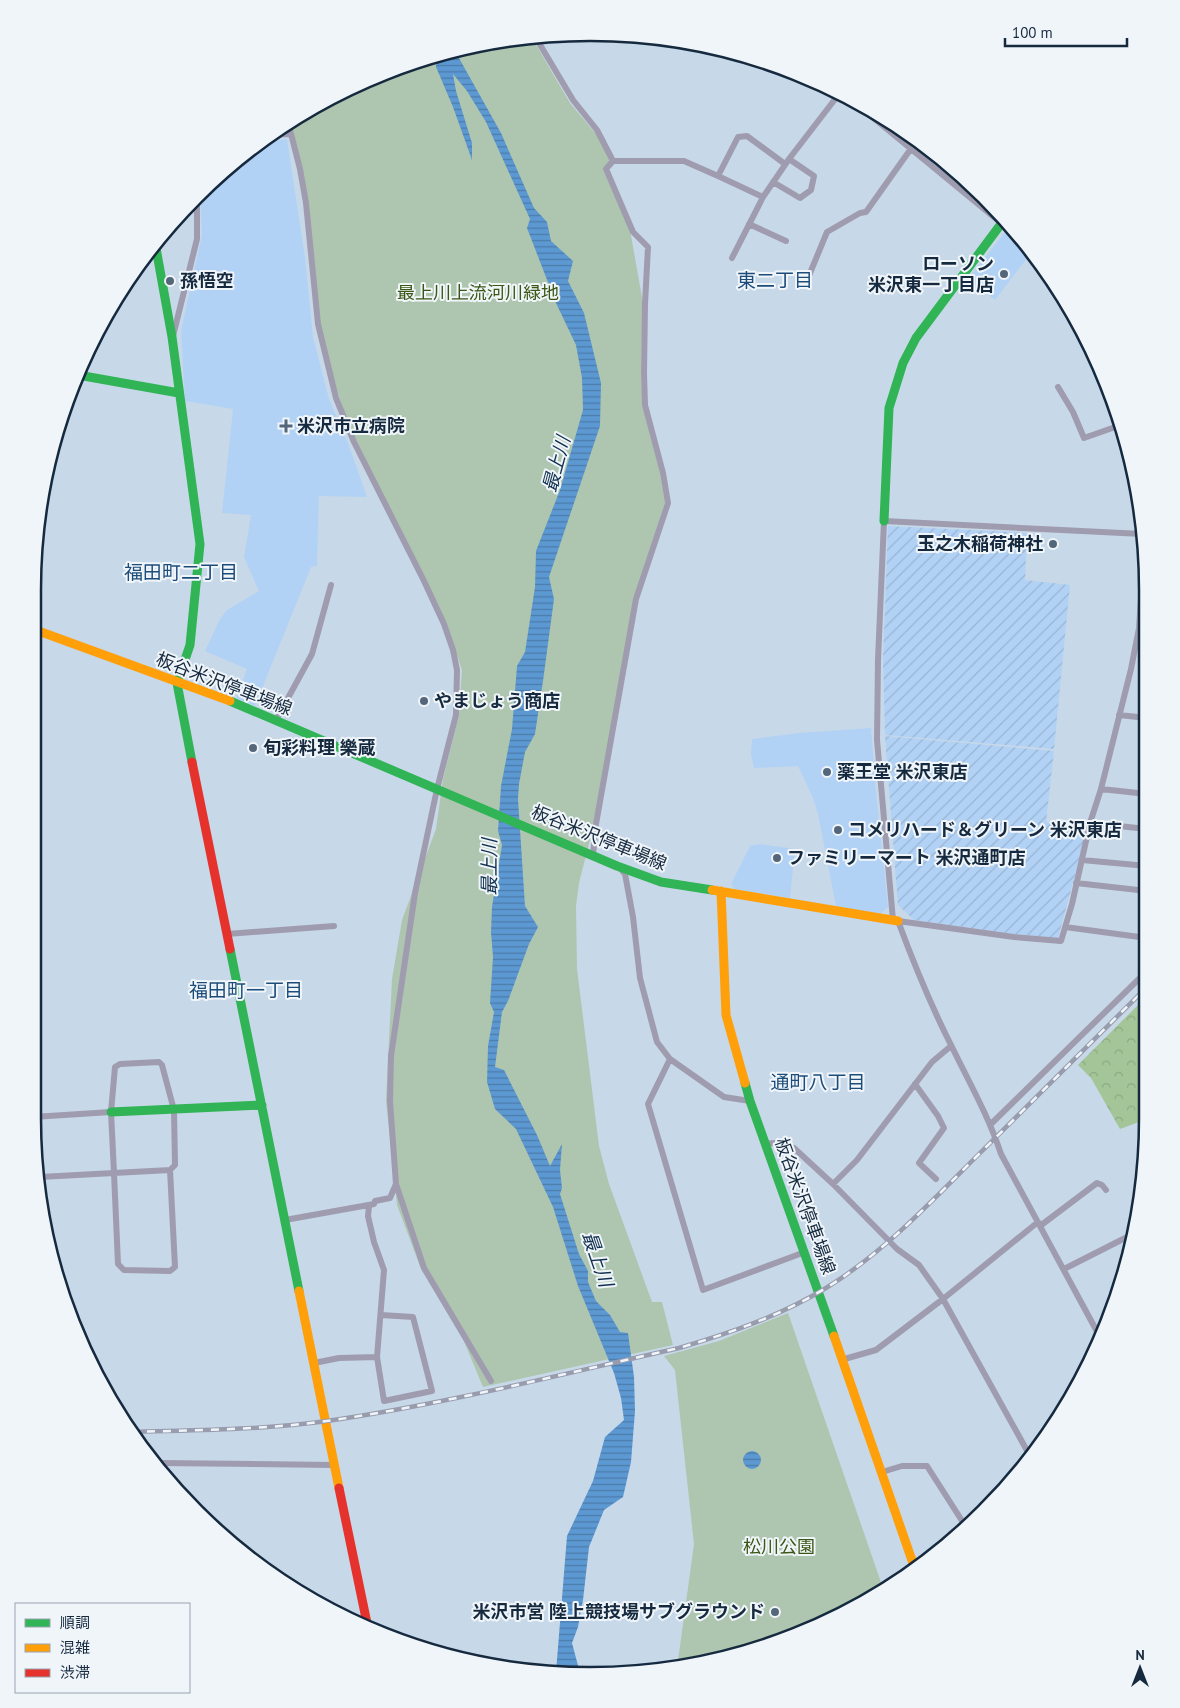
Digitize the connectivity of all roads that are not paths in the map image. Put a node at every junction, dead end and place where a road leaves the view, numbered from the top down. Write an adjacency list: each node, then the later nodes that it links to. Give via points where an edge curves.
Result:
1 (539, 44): 7 (street, via 573,100 597,130)
2 (835, 99): 8 (street)
3 (882, 126): 6 (street)
4 (285, 134): 5 (street)
5 (290, 134): 34 (street, via 306,202 318,324 336,398 354,442 444,624 458,670 456,715)
6 (910, 150): 13 (street); 19 (street, via 866,212 860,212 827,232)
7 (613, 161): 9 (street, via 684,162); 39 (street, via 606,170 633,232 648,247 644,304 645,405 668,503 636,599)
8 (787, 162): 9 (street, via 747,136 738,137); 10 (street); 10 (street, via 814,176 811,190 800,198)
9 (718, 176): 11 (street)
10 (773, 182): 11 (street)
11 (762, 197): 14 (street)
12 (197, 207): 20 (street, via 197,239)
13 (983, 207)
14 (749, 224): 16 (street); 18 (street)
15 (1000, 225): 25 (street, via 916,338 897,379 889,408)
16 (786, 241)
17 (157, 253): 20 (street)
18 (732, 258)
19 (808, 278)
20 (172, 337): 23 (street)
21 (85, 376): 23 (street)
22 (1058, 387): 24 (street, via 1084,438)
23 (179, 393): 30 (street, via 200,544 190,646)
24 (1114, 427)
25 (884, 521): 26 (street); 46 (street, via 877,740)
26 (1136, 534)
27 (331, 585): 33 (street, via 312,654)
28 (1139, 628): 31 (street)
29 (41, 632): 30 (street, 板谷米沢停車場線)
30 (177, 683): 33 (street, 板谷米沢停車場線); 49 (street)
31 (1120, 715): 32 (street); 35 (street)
32 (1139, 717)
33 (276, 720): 34 (street, 板谷米沢停車場線)
34 (437, 789): 39 (street, 板谷米沢停車場線); 66 (street, via 415,893 391,1056 390,1101)
35 (1101, 789): 36 (street); 37 (street)
36 (1139, 793)
37 (1090, 823): 38 (street); 40 (street)
38 (1139, 828)
39 (589, 853): 42 (street, 板谷米沢停車場線)
40 (1082, 860): 41 (street); 43 (street)
41 (1139, 865)
42 (617, 866): 45 (street, 板谷米沢停車場線, via 661,882); 53 (street, via 624,874 640,978 657,1042)
43 (1076, 883): 44 (street); 48 (street)
44 (1139, 890)
45 (721, 891): 46 (street); 55 (street, 板谷米沢停車場線, via 726,1015)
46 (895, 920): 48 (street, via 1061,941); 52 (street)
47 (334, 926): 49 (street)
48 (1065, 927): 50 (street)
49 (227, 934): 56 (street)
50 (1139, 937)
51 (1139, 980): 60 (street)
52 (951, 1046): 54 (street, via 932,1062); 60 (street)
53 (670, 1059): 55 (street, via 724,1096); 73 (street, via 648,1104 703,1290)
54 (915, 1084): 65 (street, via 944,1128 919,1162); 67 (street, via 857,1160)
55 (750, 1101): 61 (street, 板谷米沢停車場線)
56 (262, 1105): 57 (street); 70 (street)
57 (174, 1110): 58 (street); 58 (street, via 159,1062 115,1067); 62 (street, via 174,1165)
58 (111, 1112): 59 (street); 63 (street)
59 (41, 1116)
60 (991, 1124): 71 (street, via 1002,1154)
61 (765, 1144): 67 (street, via 794,1148); 73 (street, 板谷米沢停車場線)
62 (170, 1170): 63 (street); 63 (street, via 175,1267 170,1271 124,1270 118,1264)
63 (114, 1173): 64 (street)
64 (45, 1177)
65 (936, 1178)
66 (396, 1184): 69 (street, via 390,1198 375,1201); 81 (street, via 424,1268)
67 (833, 1184): 75 (street, via 897,1249 919,1265)
68 (1106, 1190): 71 (street, via 1097,1183)
69 (369, 1206): 70 (street); 76 (street, via 374,1242 384,1270)
70 (285, 1220): 80 (street)
71 (1039, 1224): 74 (street); 75 (street)
72 (1125, 1238): 74 (street)
73 (805, 1252): 79 (street, 板谷米沢停車場線)
74 (1064, 1270): 77 (street)
75 (943, 1299): 79 (street, via 876,1350); 82 (street)
76 (381, 1315): 78 (street); 78 (street, via 413,1317 432,1392 384,1401)
77 (1096, 1330)
78 (377, 1357): 80 (street)
79 (841, 1360): 85 (street, 板谷米沢停車場線)
80 (314, 1362): 84 (street)
81 (491, 1381)
82 (1027, 1450)
83 (164, 1463): 84 (street)
84 (334, 1465): 88 (street)
85 (882, 1472): 86 (street, via 902,1466 927,1466); 87 (street, 板谷米沢停車場線)
86 (962, 1521)
87 (912, 1561)
88 (366, 1619)

